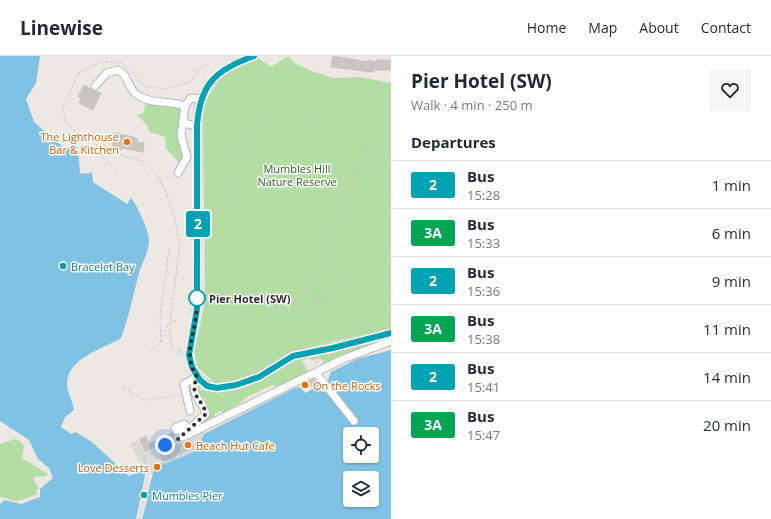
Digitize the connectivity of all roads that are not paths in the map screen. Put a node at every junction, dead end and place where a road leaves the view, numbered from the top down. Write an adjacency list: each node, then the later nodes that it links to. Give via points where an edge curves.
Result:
1 (254, 56): 3 (street, via 223,70 209,85)
2 (95, 86): 4 (street, via 107,74 118,70 124,74 136,94 153,102)
3 (201, 99): 4 (street, via 191,98); 6 (street)
4 (185, 106): 5 (street)
5 (183, 123): 6 (street); 7 (street, via 181,136 187,157)
6 (197, 126): 11 (street, via 197,309 189,355)
7 (178, 173)
8 (391, 333): 11 (main road, via 293,356 259,377 232,386 211,387)
9 (391, 341): 10 (street, via 361,351)
10 (316, 373): 11 (street, via 186,437 182,436 206,414 195,394); 13 (street)
11 (197, 377): 12 (street, via 184,384)
12 (190, 411)
13 (354, 421)

